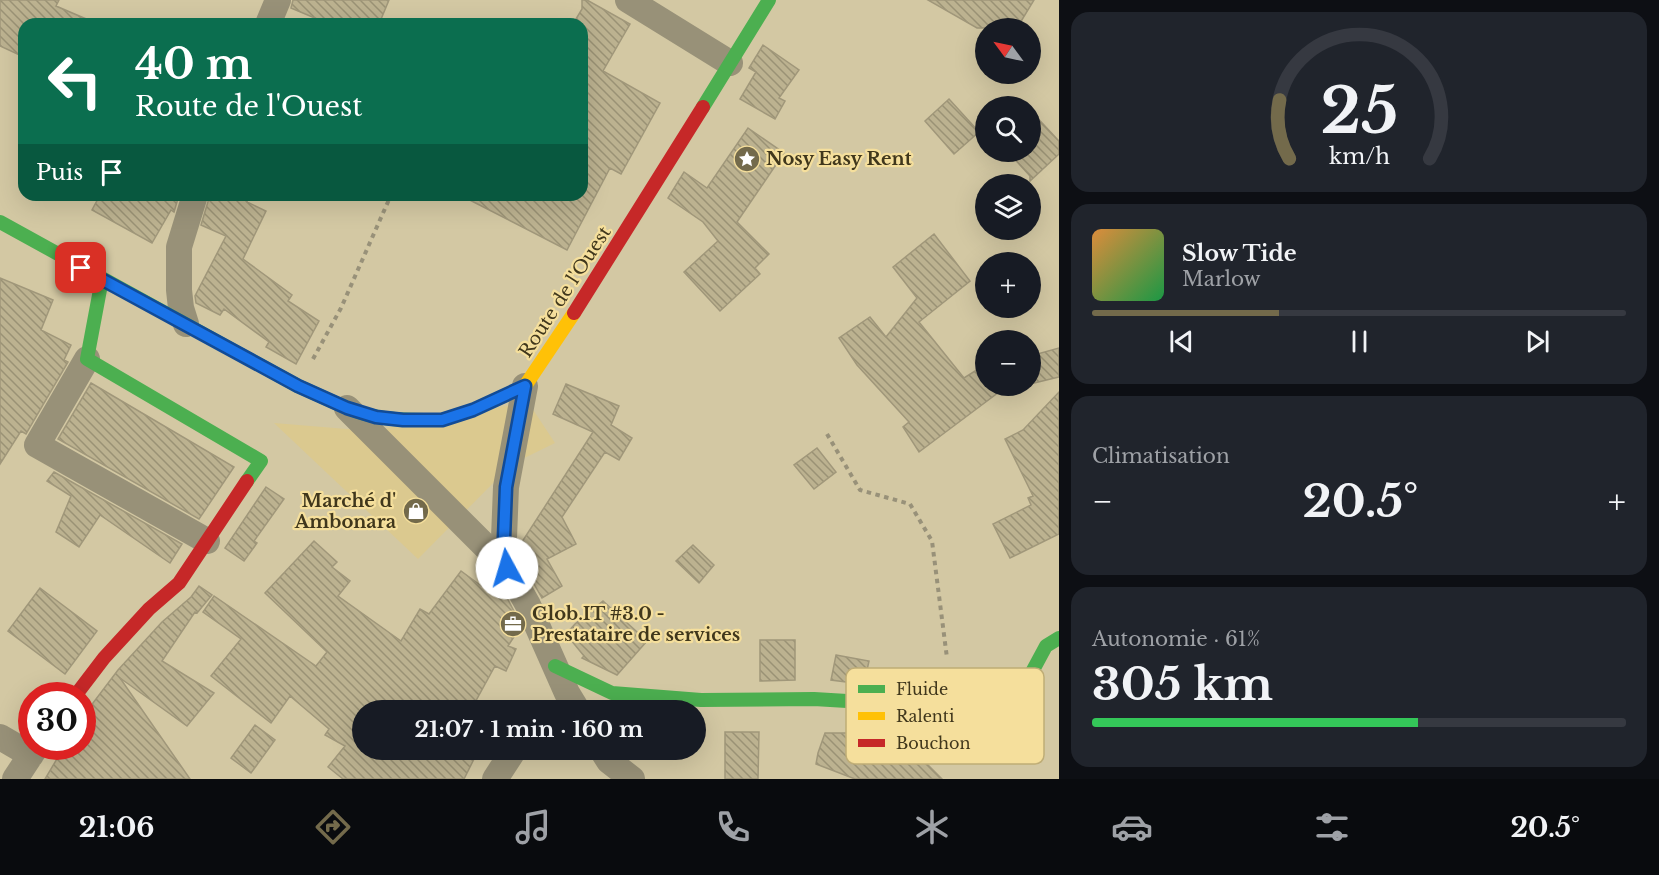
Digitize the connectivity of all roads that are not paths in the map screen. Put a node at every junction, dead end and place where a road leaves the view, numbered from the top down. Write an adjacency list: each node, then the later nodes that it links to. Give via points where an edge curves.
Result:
1 (278, 0): 4 (street)
2 (628, 0): 5 (street)
3 (769, 0): 5 (street, Route de l'Ouest)
4 (270, 18)
5 (730, 63): 11 (street, Route de l'Ouest)
6 (193, 201): 9 (street, via 180,247 179,290)
7 (0, 222): 8 (street, Route de l'Ouest)
8 (102, 279): 9 (street, Route de l'Ouest); 10 (street)
9 (186, 324): 12 (street, Route de l'Ouest, via 298,386)
10 (87, 359): 13 (street, via 37,445); 13 (street, via 261,461)
11 (525, 386): 12 (street, Route de l'Ouest, via 442,420 376,417); 14 (street, via 506,487)
12 (347, 408): 14 (street)
13 (207, 541): 18 (street, via 179,583 149,609)
14 (507, 568): 16 (street)
15 (1059, 638): 17 (street, via 1046,646)
16 (555, 666): 19 (street); 20 (street, via 612,693 701,700)
17 (1034, 668)
18 (86, 682)
19 (564, 700)
20 (846, 701)
21 (0, 737): 22 (street)
22 (18, 745)
23 (27, 760): 26 (street)
24 (507, 760): 27 (street)
25 (608, 760): 28 (street)
26 (15, 779)
27 (495, 779)
28 (632, 779)

